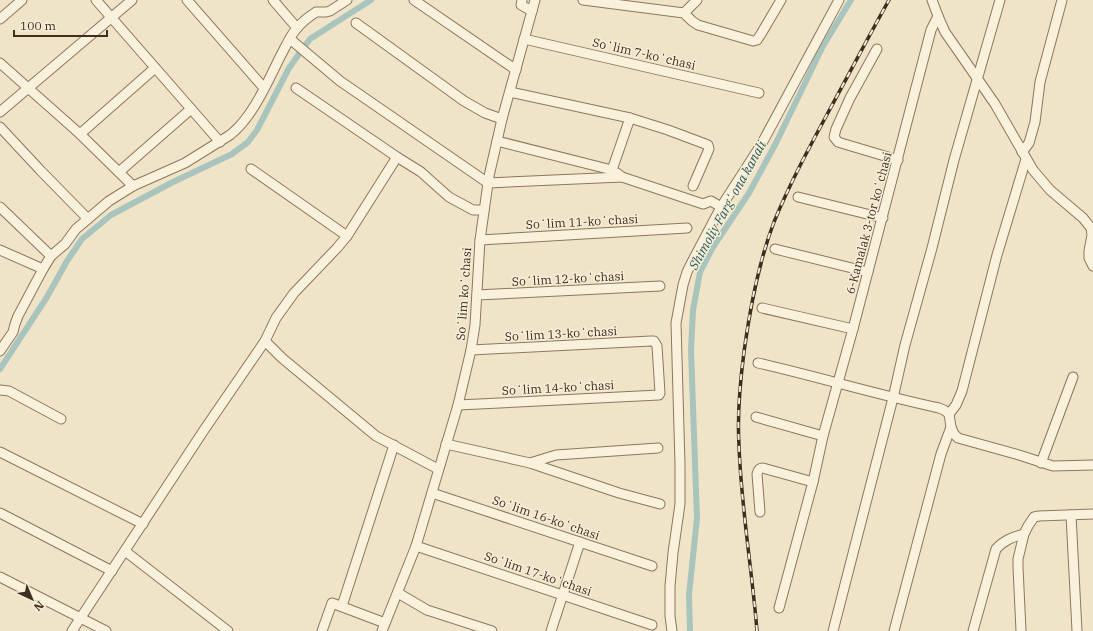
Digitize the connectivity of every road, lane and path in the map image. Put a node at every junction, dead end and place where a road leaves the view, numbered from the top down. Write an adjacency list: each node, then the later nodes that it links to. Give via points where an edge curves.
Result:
1 (22, 0): 22 (street)
2 (96, 0): 21 (street)
3 (132, 0): 21 (street)
4 (187, 0): 33 (street)
5 (273, 0): 24 (street)
6 (346, 0): 24 (street, via 330,11 316,12)
7 (414, 0): 30 (street)
8 (535, 0): 18 (street, Soʻlim koʻchasi)
9 (583, 0): 17 (street)
10 (697, 0): 19 (street)
11 (781, 0): 19 (street, via 761,34 753,41 702,26)
12 (839, 0): 57 (street, via 761,144)
13 (932, 0): 20 (street)
14 (1000, 0): 31 (street)
15 (1062, 0): 45 (street, via 1040,82 1030,143)
16 (519, 2): 18 (street)
17 (619, 2): 19 (street)
18 (532, 11): 25 (street, Soʻlim koʻchasi)
19 (684, 13)
20 (938, 16): 31 (street, via 945,32); 47 (street, 6-Kamalak 3-tor koʻchasi, via 931,30)
21 (111, 18): 29 (street); 32 (street)
22 (0, 19)
23 (356, 23): 40 (street, via 464,101)
24 (297, 28): 26 (street)
25 (524, 39): 30 (street, Soʻlim koʻchasi); 36 (street, Soʻlim 7-koʻchasi)
26 (291, 41): 33 (street); 52 (street, via 340,81)
27 (877, 49): 47 (street, via 850,98 834,137 838,142)
28 (0, 63): 32 (street)
29 (155, 68): 37 (street); 42 (street)
30 (516, 70): 35 (street, Soʻlim koʻchasi)
31 (977, 79): 45 (street, via 995,104); 82 (street)
32 (28, 88): 38 (street); 42 (street)
33 (264, 88): 44 (street, via 242,124)
34 (296, 88): 46 (street)
35 (510, 92): 39 (street); 40 (street, Soʻlim koʻchasi)
36 (759, 93)
37 (191, 109): 44 (street); 50 (street)
38 (0, 112)
39 (630, 118): 49 (street); 54 (street, via 708,145 709,149)
40 (502, 120): 43 (street, Soʻlim koʻchasi)
41 (0, 127): 60 (street)
42 (80, 134): 50 (street)
43 (497, 141): 49 (street); 52 (street, Soʻlim koʻchasi)
44 (220, 142): 53 (street, via 185,163)
45 (1024, 155): 67 (street, via 1050,190 1088,223 1092,235 1089,258); 84 (street, via 962,391)
46 (397, 157): 58 (street, via 421,172 449,197 473,210); 62 (street)
47 (898, 160): 59 (street, 6-Kamalak 3-tor koʻchasi)
48 (251, 169): 62 (street)
49 (612, 170): 51 (street)
50 (119, 172): 53 (street)
51 (622, 176): 52 (street); 57 (street, via 703,204 711,200)
52 (488, 183): 58 (street, Soʻlim koʻchasi)
53 (133, 186): 60 (street, via 109,201)
54 (693, 186)
55 (798, 197): 59 (street)
56 (0, 207): 66 (street)
57 (721, 207): 125 (street, via 687,272 676,323 680,504 670,586)
58 (484, 210): 63 (street, Soʻlim koʻchasi)
59 (882, 218): 69 (street, 6-Kamalak 3-tor koʻchasi)
60 (88, 219): 66 (street)
61 (686, 228): 63 (street, Soʻlim 11-koʻchasi)
62 (347, 236): 74 (street, via 294,293 276,318)
63 (480, 240): 71 (street, Soʻlim koʻchasi)
64 (775, 249): 69 (street)
65 (0, 250): 68 (street)
66 (51, 256): 68 (street)
67 (1093, 266)
68 (43, 269): 76 (street, via 18,316 13,332)
69 (868, 272): 73 (street, 6-Kamalak 3-tor koʻchasi)
70 (660, 286): 71 (street, Soʻlim 12-koʻchasi)
71 (477, 296): 75 (street, Soʻlim koʻchasi, via 476,325)
72 (762, 308): 73 (street)
73 (853, 330): 79 (street, 6-Kamalak 3-tor koʻchasi)
74 (265, 340): 90 (street, via 282,358 376,436); 104 (street)
75 (471, 350): 81 (street, Soʻlim 13-koʻchasi, via 654,341 657,346); 83 (street, Soʻlim koʻchasi)
76 (0, 351)
77 (758, 363): 79 (street)
78 (1073, 377): 94 (street)
79 (838, 383): 82 (street); 88 (street, 6-Kamalak 3-tor koʻchasi)
80 (0, 390): 86 (street, via 9,391)
81 (659, 395): 83 (street, Soʻlim 14-koʻchasi)
82 (893, 398): 84 (street, via 939,408); 126 (street)
83 (458, 404): 89 (street, Soʻlim koʻchasi)
84 (949, 414): 87 (street)
85 (756, 417): 88 (street)
86 (61, 419)
87 (950, 426): 94 (street, via 958,438); 127 (street)
88 (823, 436): 97 (street, 6-Kamalak 3-tor koʻchasi)
89 (446, 444): 93 (street); 96 (street, Soʻlim koʻchasi)
90 (394, 445): 96 (street); 114 (street)
91 (658, 448): 93 (street, via 556,455)
92 (0, 452): 104 (street)
93 (530, 463): 99 (street)
94 (1041, 463): 95 (street, via 1053,466)
95 (1093, 465)
96 (438, 469): 98 (street, Soʻlim koʻchasi)
97 (813, 482): 100 (street, via 760,468 757,474); 115 (street, 6-Kamalak 3-tor koʻchasi)
98 (432, 492): 106 (street, Soʻlim 16-koʻchasi); 107 (street, Soʻlim koʻchasi)
99 (660, 504)
100 (760, 512)
101 (0, 513): 110 (street)
102 (1093, 514): 103 (street)
103 (1071, 515): 105 (street, via 1034,518); 130 (street)
104 (143, 524): 108 (street)
105 (1024, 534): 128 (street, via 1002,542 996,549); 129 (street, via 1018,567)
106 (580, 542): 109 (street, Soʻlim 16-koʻchasi); 113 (street)
107 (416, 546): 112 (street, Soʻlim koʻchasi); 113 (street, Soʻlim 17-koʻchasi)
108 (125, 551): 110 (street); 121 (street)
109 (652, 566)
110 (112, 571): 116 (street)
111 (0, 577): 116 (street)
112 (398, 593): 118 (street, Soʻlim koʻchasi); 123 (street, via 427,610)
113 (562, 595): 117 (street, Soʻlim 17-koʻchasi); 124 (street)
114 (342, 606): 118 (street); 122 (street, via 331,604)
115 (779, 608)
116 (81, 618): 119 (street); 120 (street)
117 (652, 625)
118 (384, 627)
119 (72, 631)
120 (106, 631)
121 (228, 631)
122 (322, 631)
123 (492, 631)
124 (551, 631)
125 (672, 631)
126 (833, 631)
127 (894, 631)
128 (974, 631)
129 (1022, 631)
130 (1077, 631)

